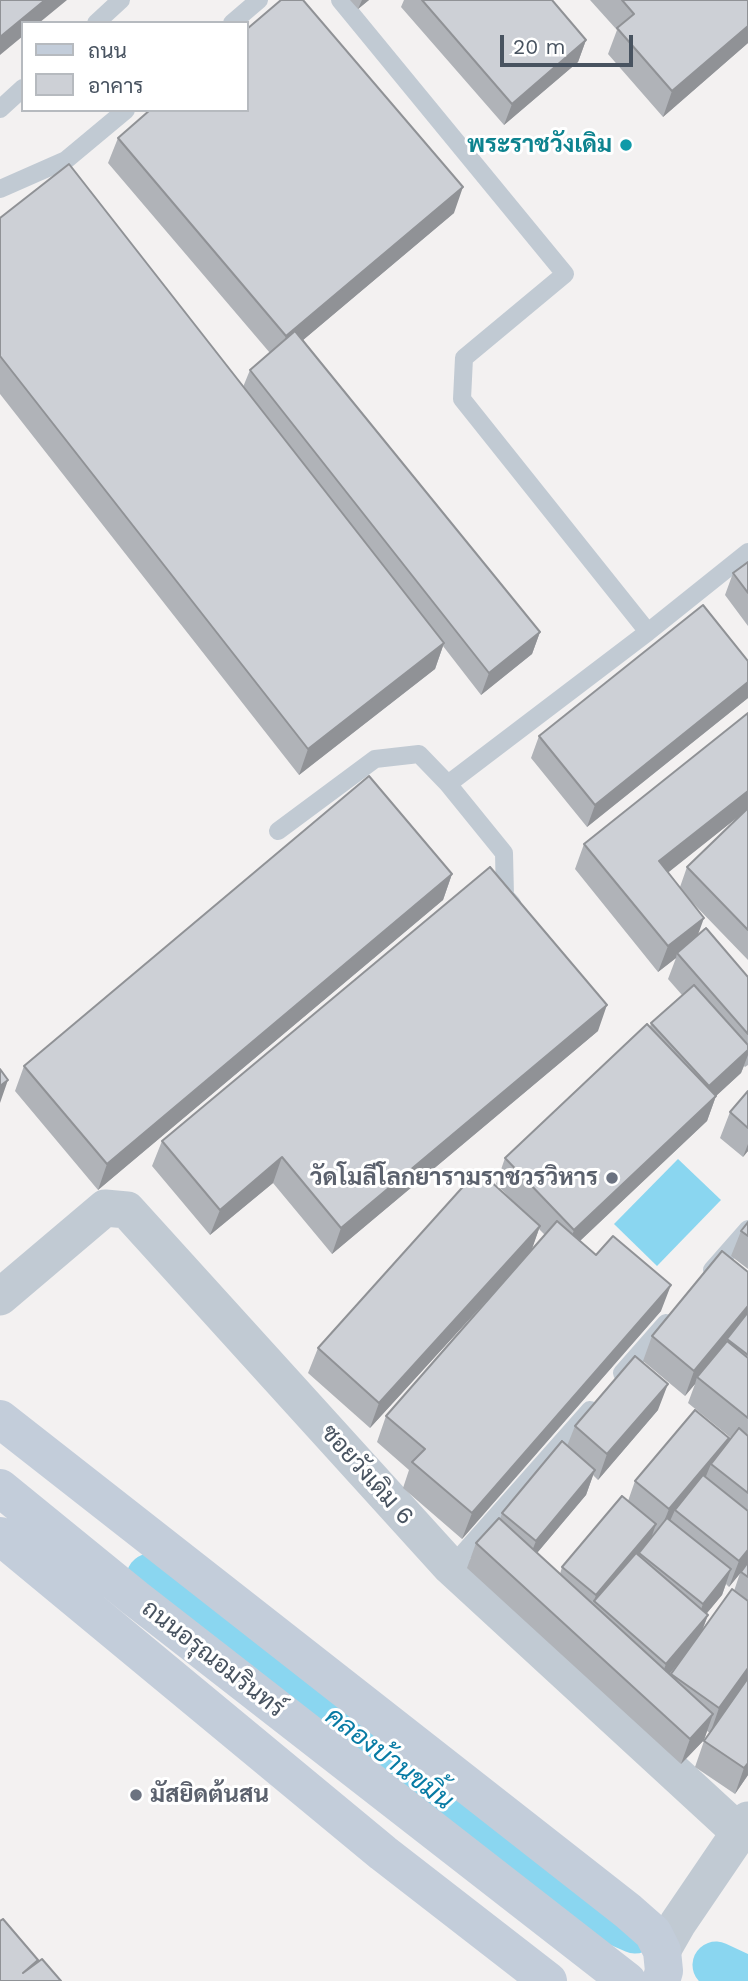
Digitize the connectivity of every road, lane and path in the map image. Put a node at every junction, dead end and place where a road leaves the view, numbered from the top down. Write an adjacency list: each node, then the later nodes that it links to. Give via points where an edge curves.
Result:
1 (121, 0): 4 (lane)
2 (259, 0): 5 (lane)
3 (340, 0): 11 (lane, via 565,274 464,358 462,399)
4 (98, 21)
5 (234, 21)
6 (21, 90): 7 (lane)
7 (0, 109)
8 (124, 112): 9 (lane, via 66,160)
9 (0, 189)
10 (748, 552): 11 (lane)
11 (648, 632): 12 (lane)
12 (448, 784): 13 (lane, via 419,754 375,759); 14 (lane, via 504,853 505,896)
13 (278, 831)
14 (523, 917)
15 (748, 1229): 16 (lane)
16 (703, 1280)
17 (0, 1297): 22 (street, ซอยวังเดิม 6, via 106,1208 127,1210)
18 (676, 1311): 22 (lane)
19 (0, 1419): 24 (main road, via 628,1911 653,1933)
20 (0, 1488): 26 (main road, ถนนอรุณอมรินทร์)
21 (0, 1536): 25 (main road, via 383,1853)
22 (451, 1567): 23 (street, ซอยวังเดิม 6)
23 (744, 1827): 24 (street, via 678,1923)
24 (662, 1966)
25 (548, 1981)
26 (627, 1981)

